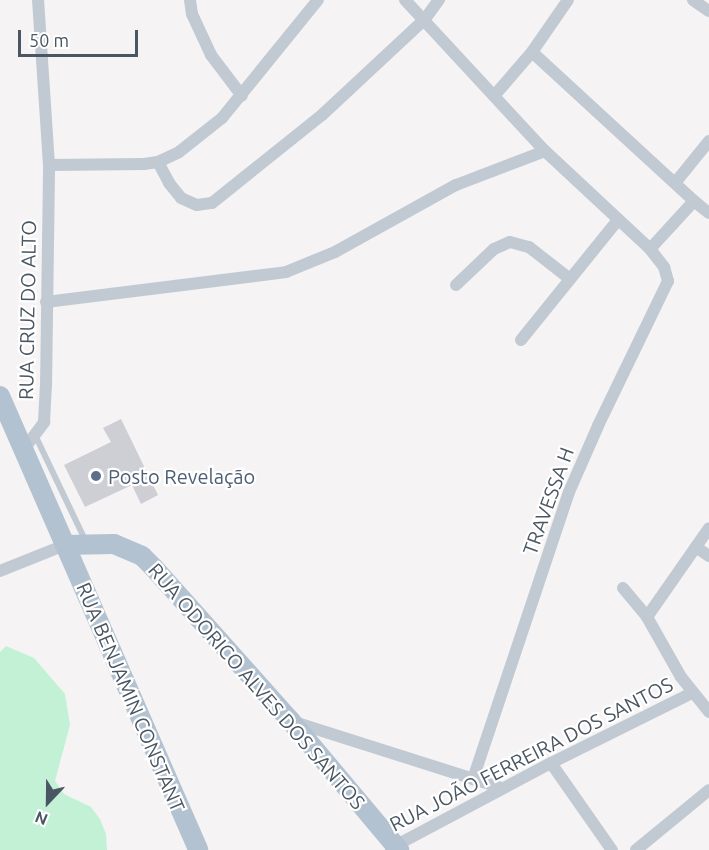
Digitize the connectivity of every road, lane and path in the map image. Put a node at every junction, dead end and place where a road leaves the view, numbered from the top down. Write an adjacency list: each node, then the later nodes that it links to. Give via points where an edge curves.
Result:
1 (38, 0): 16 (street, RUA CRUZ DO ALTO)
2 (318, 0): 11 (street)
3 (405, 0): 9 (street, TRAVESSA H)
4 (439, 0): 9 (street)
5 (568, 0): 10 (street)
6 (693, 0): 8 (street)
7 (189, 2): 11 (street, via 211,56)
8 (709, 11)
9 (425, 19): 12 (street, TRAVESSA H); 15 (street, via 322,115 212,203 196,205 181,198)
10 (532, 51): 12 (street); 17 (street)
11 (242, 96): 15 (street, via 202,135)
12 (494, 96): 14 (street, TRAVESSA H)
13 (709, 141): 17 (street)
14 (545, 151): 20 (street, TRAVESSA H); 24 (street, via 456,185 335,252 286,273)
15 (158, 162): 16 (street)
16 (49, 165): 24 (street, RUA CRUZ DO ALTO)
17 (675, 183): 18 (street)
18 (694, 201): 19 (street); 21 (street)
19 (709, 213)
20 (618, 220): 21 (street, TRAVESSA H); 22 (street)
21 (650, 249): 40 (street, TRAVESSA H, via 668,274 666,288 569,492)
22 (570, 279): 23 (street, via 529,248 510,242 494,249); 25 (street)
23 (456, 285)
24 (46, 302): 27 (street, RUA CRUZ DO ALTO, via 46,409 44,422)
25 (521, 340)
26 (0, 396): 27 (main road, RUA BENJAMIN CONSTANT)
27 (30, 443): 29 (lane); 30 (main road, RUA BENJAMIN CONSTANT)
28 (709, 528): 31 (street)
29 (86, 542): 30 (main road, RUA ODORICO ALVES DOS SANTOS); 38 (main road, RUA ODORICO ALVES DOS SANTOS, via 114,544 142,556)
30 (65, 544): 33 (street); 44 (main road, RUA BENJAMIN CONSTANT)
31 (696, 547): 32 (street); 35 (street)
32 (709, 556)
33 (0, 571)
34 (623, 588): 35 (street)
35 (647, 617): 36 (street)
36 (692, 693): 37 (street); 39 (street, RUA JOÃO FERREIRA DOS SANTOS)
37 (709, 712)
38 (290, 720): 40 (street); 43 (main road, RUA ODORICO ALVES DOS SANTOS)
39 (551, 763): 41 (street, RUA JOÃO FERREIRA DOS SANTOS); 45 (street)
40 (473, 779): 41 (street)
41 (502, 788): 43 (street, RUA JOÃO FERREIRA DOS SANTOS)
42 (709, 790): 46 (street)
43 (394, 848)
44 (198, 850)
45 (612, 850)
46 (636, 850)

